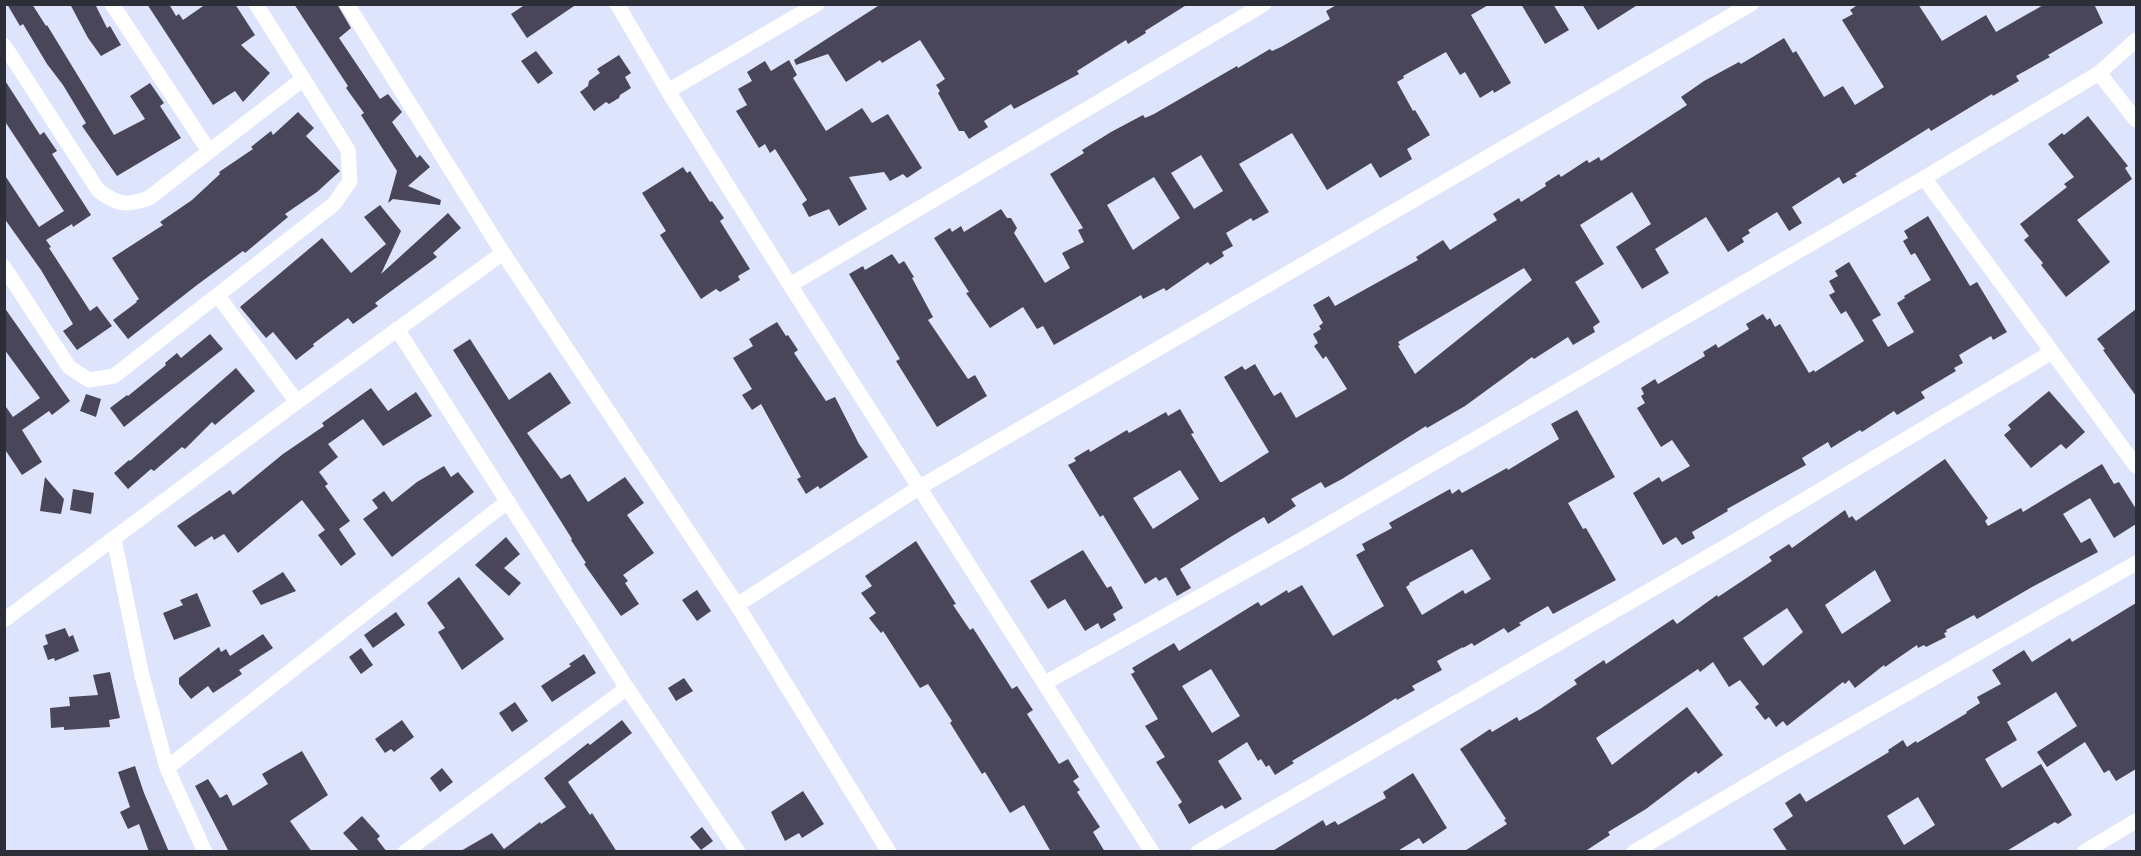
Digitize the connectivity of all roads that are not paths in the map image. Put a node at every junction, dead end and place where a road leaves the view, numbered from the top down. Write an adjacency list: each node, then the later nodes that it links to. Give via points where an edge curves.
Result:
1 (112, 4): 14 (street)
2 (256, 4): 11 (street)
3 (347, 4): 16 (street)
4 (617, 4): 12 (street)
5 (817, 4): 12 (street)
6 (1264, 4): 18 (street)
7 (1750, 4): 24 (street)
8 (2136, 40): 10 (street)
9 (4, 45): 14 (street, via 98,190 108,198 135,203 149,198)
10 (2099, 74): 13 (street); 15 (street)
11 (303, 79): 14 (street); 19 (street, via 348,150 350,181 334,204)
12 (668, 91): 18 (street)
13 (2136, 120)
14 (209, 151)
15 (1924, 178): 21 (street); 30 (street, via 1304,539)
16 (503, 253): 20 (street); 28 (street)
17 (4, 267): 19 (street, via 69,367 89,380 114,376)
18 (790, 285): 24 (street)
19 (218, 296): 22 (street)
20 (397, 329): 22 (street); 25 (street)
21 (2052, 352): 23 (street); 39 (street)
22 (297, 402): 26 (street)
23 (2136, 466)
24 (920, 487): 28 (street); 30 (street)
25 (508, 501): 31 (street); 32 (street)
26 (114, 539): 29 (street); 32 (street, via 142,676)
27 (2136, 563): 40 (street)
28 (737, 605): 37 (street)
29 (4, 620)
30 (1045, 683): 38 (street)
31 (627, 688): 35 (street); 36 (street)
32 (167, 768): 34 (street)
33 (2136, 821): 41 (street)
34 (206, 852)
35 (405, 852)
36 (738, 852)
37 (889, 852)
38 (1152, 852)
39 (1198, 852)
40 (1634, 852)
41 (2084, 852)

